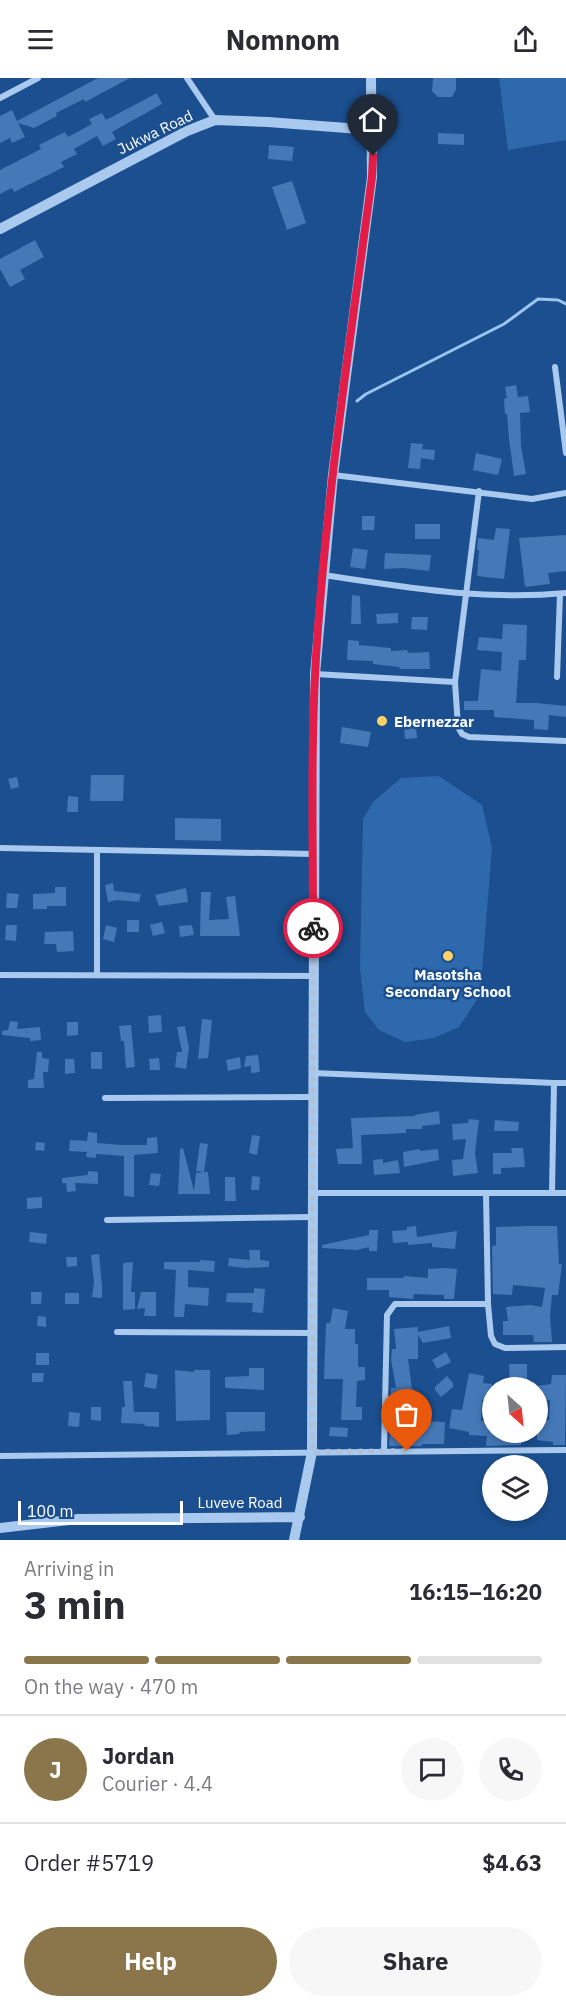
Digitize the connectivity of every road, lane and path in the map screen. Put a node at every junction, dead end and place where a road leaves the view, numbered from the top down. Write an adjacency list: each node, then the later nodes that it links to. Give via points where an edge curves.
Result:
1 (38, 78): 4 (street)
2 (187, 78): 5 (street)
3 (371, 78): 6 (street)
4 (0, 98)
5 (215, 120): 6 (street, Jukwa Road); 7 (street, Jukwa Road)
6 (373, 130): 10 (street, via 372,177)
7 (0, 229)
8 (555, 367): 9 (street)
9 (566, 453)
10 (333, 475): 11 (street); 13 (street)
11 (479, 491): 12 (street, via 532,499); 15 (street)
12 (566, 493)
13 (322, 575): 15 (street); 16 (street)
14 (563, 593): 15 (street, via 530,597); 17 (street)
15 (466, 595): 18 (street)
16 (315, 674): 18 (street); 22 (street)
17 (557, 677)
18 (455, 682): 19 (street, via 458,727 462,734)
19 (566, 741)
20 (0, 848): 21 (street)
21 (97, 850): 22 (street); 23 (street)
22 (313, 854): 25 (street)
23 (97, 974): 24 (street); 25 (street)
24 (0, 975)
25 (313, 976): 26 (street)
26 (313, 1073): 27 (street); 29 (street)
27 (554, 1083): 28 (street); 31 (street)
28 (566, 1083)
29 (313, 1097): 30 (street); 32 (street)
30 (105, 1098)
31 (552, 1192): 33 (street); 34 (street)
32 (314, 1193): 33 (street); 35 (street)
33 (486, 1193): 37 (street)
34 (566, 1193)
35 (313, 1217): 36 (street); 39 (street)
36 (106, 1220)
37 (488, 1304): 40 (street, via 495,1344 505,1348); 42 (street, via 391,1306 387,1314)
38 (117, 1332): 39 (street)
39 (312, 1333): 43 (street)
40 (566, 1347)
41 (566, 1450): 42 (street)
42 (384, 1451): 43 (street)
43 (312, 1452): 44 (street); 45 (street)
44 (0, 1456)
45 (300, 1517): 46 (street, Luveve Road, via 78,1519); 47 (street)
46 (0, 1528)
47 (294, 1540)

